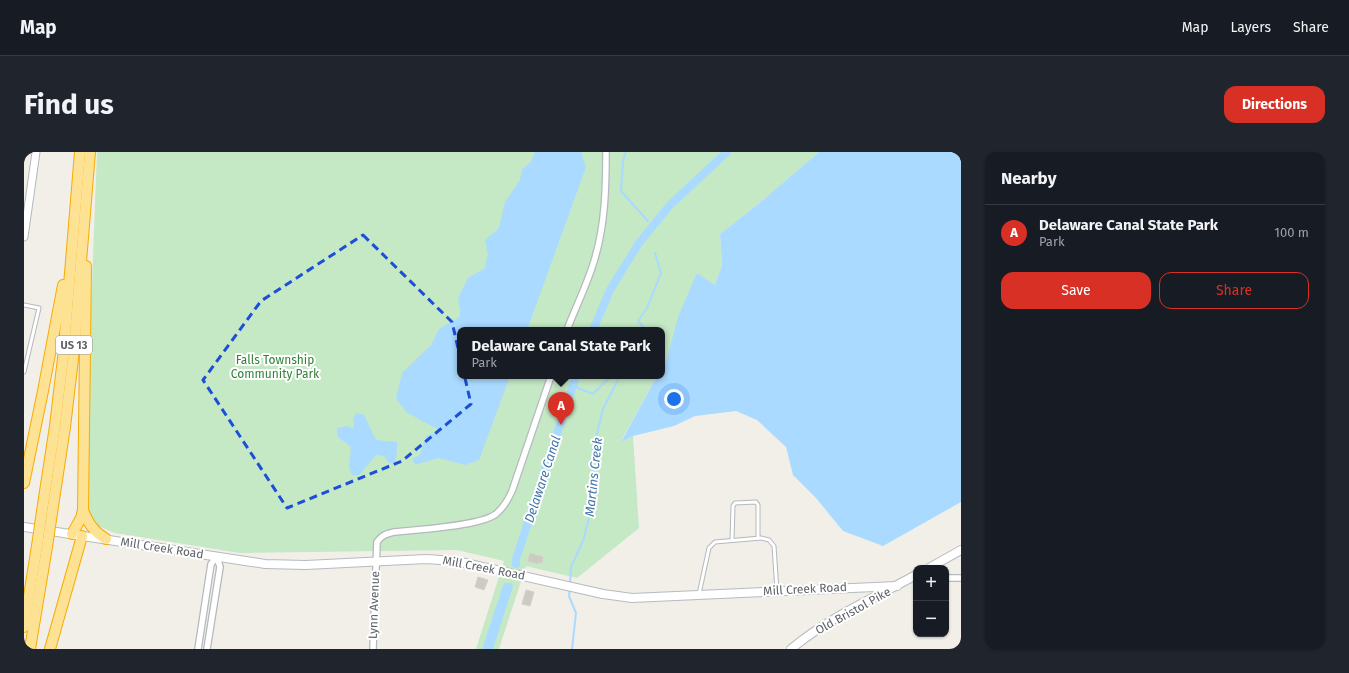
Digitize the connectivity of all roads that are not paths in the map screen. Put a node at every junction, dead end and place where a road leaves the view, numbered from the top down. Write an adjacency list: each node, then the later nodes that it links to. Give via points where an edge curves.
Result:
1 (36, 152): 7 (street)
2 (80, 152): 6 (highway, US 13)
3 (90, 152): 5 (highway, US 13)
4 (606, 152): 9 (street, via 603,228 589,278)
5 (88, 176): 13 (highway); 14 (highway, US 13, via 65,428)
6 (73, 230): 12 (highway); 14 (highway, US 13)
7 (24, 237)
8 (24, 305): 10 (lane, via 39,308)
9 (568, 327)
10 (24, 372)
11 (550, 379): 23 (street, Lynn Avenue, via 517,477 502,508 481,521 384,534 377,542)
12 (24, 483)
13 (83, 510): 16 (highway); 18 (highway, via 90,526)
14 (47, 512): 20 (highway, US 13, bridge)
15 (24, 526): 16 (main road, Mill Creek Road)
16 (77, 535): 18 (main road, Mill Creek Road); 33 (highway)
17 (758, 538): 19 (lane); 19 (lane, via 758,505 756,502 735,503); 29 (lane, via 769,540 774,546)
18 (106, 540): 22 (main road, Mill Creek Road)
19 (732, 540): 30 (lane, via 715,542 709,548)
20 (42, 547): 31 (highway, US 13); 32 (highway, US 13)
21 (961, 550): 24 (main road)
22 (217, 557): 23 (main road, Mill Creek Road, via 293,565); 34 (street, via 211,564); 35 (street, via 220,567)
23 (376, 561): 30 (main road, Mill Creek Road, via 426,558 456,561 603,594 632,598); 36 (street, Lynn Avenue)
24 (934, 565)
25 (949, 578): 26 (street)
26 (961, 578)
27 (912, 580): 28 (main road, Old Bristol Pike)
28 (897, 586): 29 (main road, Mill Creek Road); 37 (main road, Old Bristol Pike, via 832,621)
29 (777, 590): 30 (main road, Mill Creek Road)
30 (699, 595)
31 (24, 627)
32 (30, 649)
33 (50, 649)
34 (198, 649)
35 (207, 649)
36 (373, 649)
37 (792, 649)

